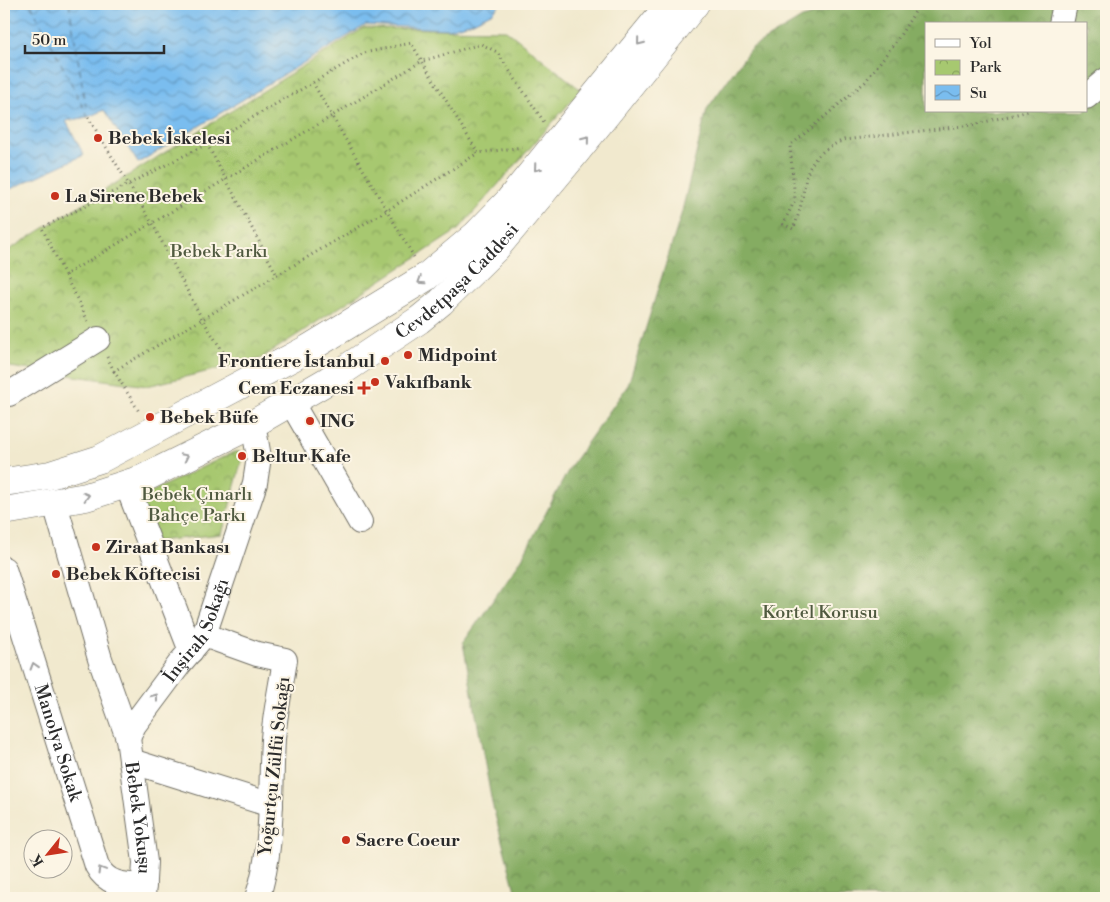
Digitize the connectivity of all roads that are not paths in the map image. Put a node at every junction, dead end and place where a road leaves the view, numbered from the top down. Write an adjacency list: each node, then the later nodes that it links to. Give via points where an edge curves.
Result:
1 (670, 4): 8 (main road, Cevdetpaşa Caddesi, one-way to 8, via 558,143 476,235 426,277)
2 (695, 4): 9 (main road, Cevdetpaşa Caddesi, one-way to 2, via 419,320 496,248)
3 (1065, 4): 4 (street)
4 (1061, 22)
5 (1106, 80): 6 (street)
6 (1088, 95)
7 (98, 339): 11 (street)
8 (308, 349): 9 (main road, via 325,363); 10 (main road, Cevdetpaşa Caddesi)
9 (329, 380): 12 (main road, Cevdetpaşa Caddesi)
10 (238, 386): 13 (main road); 14 (main road, Cevdetpaşa Caddesi)
11 (9, 394)
12 (291, 402): 13 (main road, Cevdetpaşa Caddesi); 20 (street)
13 (253, 424): 17 (main road, Cevdetpaşa Caddesi, one-way to 13); 22 (street, İnşirah Sokağı, via 259,457 255,483)
14 (126, 446): 15 (main road, Cevdetpaşa Caddesi, via 92,462); 17 (main road, via 123,458)
15 (50, 475): 16 (main road, Cevdetpaşa Caddesi); 18 (main road)
16 (4, 482)
17 (135, 482): 18 (main road, Cevdetpaşa Caddesi, one-way to 17); 22 (street)
18 (55, 504): 19 (main road, Cevdetpaşa Caddesi); 23 (street, Bebek Yokuşu)
19 (4, 511)
20 (360, 522)
21 (4, 569): 25 (street, Manolya Sokak, one-way to 21, via 106,879 98,866)
22 (198, 643): 23 (street, İnşirah Sokağı, one-way to 22, via 134,725); 24 (street, Yoğurtçu Zülfü Sokağı, via 285,660 273,737)
23 (130, 749): 24 (street); 25 (street, Bebek Yokuşu, via 145,862)
24 (271, 805): 26 (street, Yoğurtçu Zülfü Sokağı)
25 (143, 892)
26 (258, 898)

